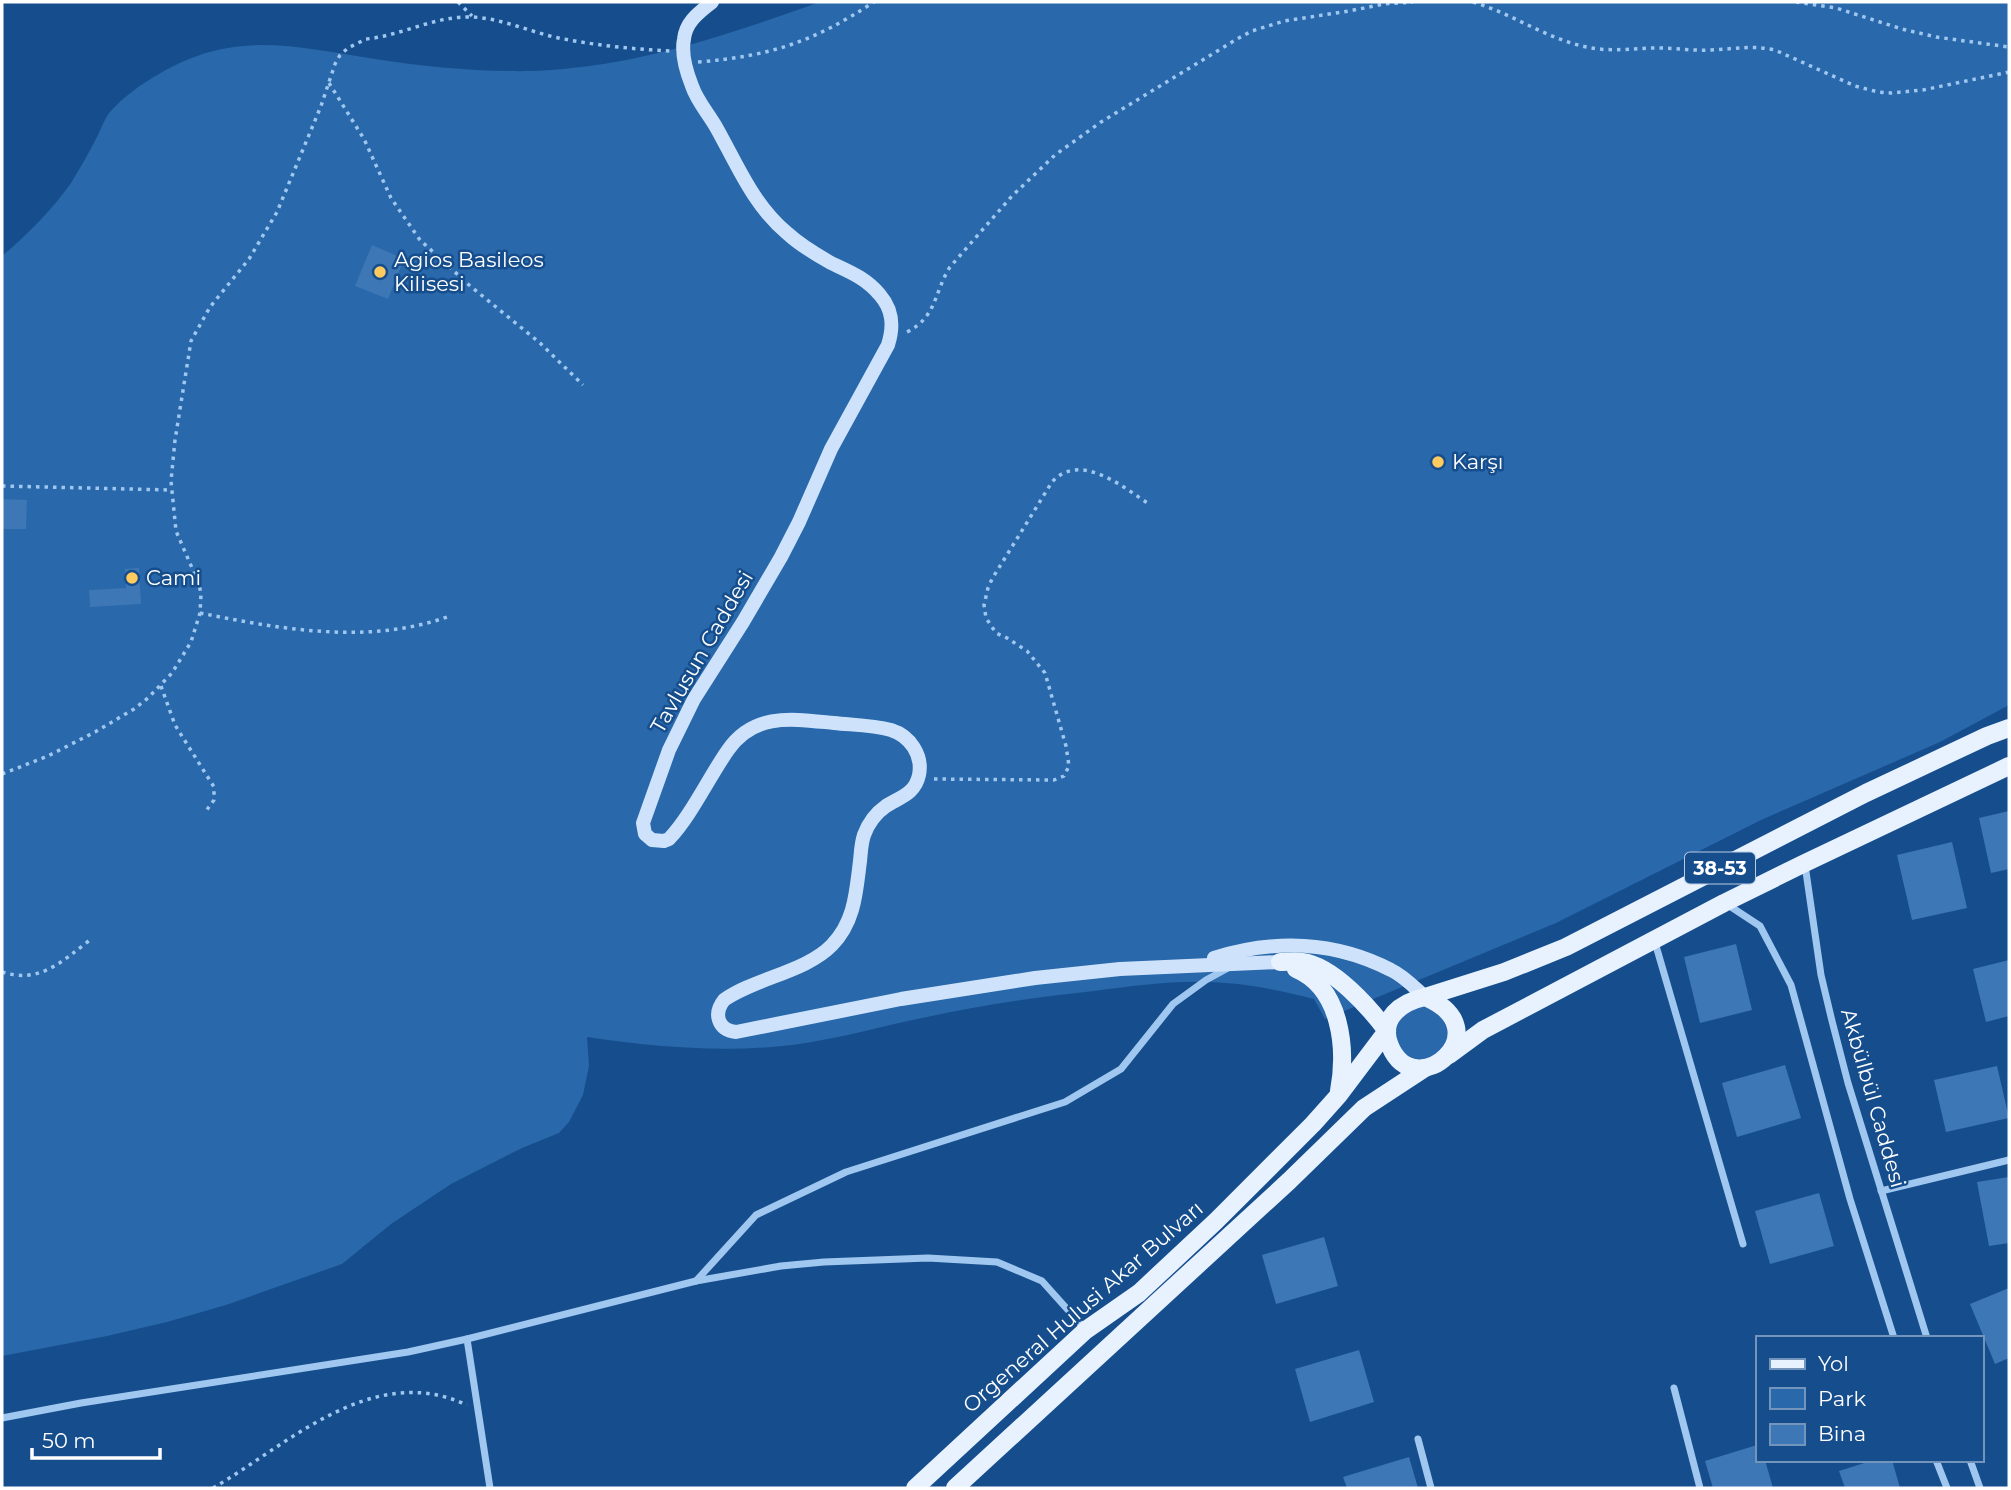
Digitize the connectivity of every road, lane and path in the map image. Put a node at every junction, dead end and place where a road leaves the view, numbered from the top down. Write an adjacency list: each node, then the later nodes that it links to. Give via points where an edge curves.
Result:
1 (457, 2): 7 (path)
2 (712, 2): 9 (street, via 687,27)
3 (874, 2): 9 (path, via 806,41 761,53)
4 (1413, 2): 12 (path, via 1252,31 1101,122 1055,155 1012,195 942,278 933,308 922,322 908,332)
5 (1473, 2): 10 (path, via 1581,46 1699,51 1763,47 1878,92 1923,90)
6 (1796, 2): 8 (path, via 1836,8 1936,37)
7 (474, 18): 9 (path, via 585,43); 11 (path, via 447,19 356,42 340,55)
8 (2009, 47)
9 (684, 57): 12 (street, via 697,98 758,204 800,244 872,286 889,309)
10 (2009, 72)
11 (329, 83): 13 (path, via 364,139 391,198 420,240); 15 (path, via 265,233 210,307 191,341 172,461)
12 (891, 335): 23 (street, Tavlusun Caddesi, via 781,557 682,722 657,779 643,829 652,840 669,839 733,743 758,725 778,719 901,733 918,756)
13 (583, 385)
14 (2, 485): 15 (path)
15 (172, 491): 17 (path, via 176,531 199,584)
16 (1149, 504): 23 (path, via 1092,471 1077,468 1064,472 1052,482 988,588 984,605 990,626 1027,651 1045,673 1067,753 1069,766 1064,776 1054,780)
17 (200, 613): 18 (path, via 330,632 408,628); 19 (path, via 182,658)
18 (447, 617)
19 (161, 686): 22 (path, via 95,732); 24 (path, via 175,724 214,787 214,800)
20 (2009, 728): 33 (main road, 38-53, via 1866,793 1566,947)
21 (2009, 766): 25 (main road)
22 (2, 774)
23 (918, 778): 31 (street, via 905,797 877,813 864,834 853,909 840,935 821,954 724,1000 717,1015 726,1030 736,1032 1035,978)
24 (206, 811)
25 (1805, 863): 26 (main road); 39 (street, Akbülbül Caddesi, via 1821,975)
26 (1724, 903): 27 (main road); 43 (street, via 1760,926 1791,985)
27 (1654, 939): 35 (main road, via 1483,1030); 40 (street)
28 (90, 940): 32 (path, via 38,974)
29 (1280, 962): 30 (street); 34 (main road, via 1304,962 1320,968 1344,984); 37 (main road, via 1317,981 1336,1015 1343,1056)
30 (1238, 963): 31 (street); 41 (street, via 1173,1004 1121,1069 1065,1102 846,1172 768,1209 756,1215)
31 (1192, 965): 33 (street, via 1256,947 1303,945 1353,954 1394,971)
32 (2, 972)
33 (1425, 997): 34 (main road, via 1397,1009); 35 (main road, via 1451,1015 1457,1035)
34 (1387, 1031): 36 (main road, via 1388,1043 1402,1062); 37 (main road, Orgeneral Hulusi Akar Bulvarı)
35 (1449, 1055): 36 (main road)
36 (1425, 1068): 55 (main road, Orgeneral Hulusi Akar Bulvarı, via 1364,1108)
37 (1338, 1096): 42 (main road, Orgeneral Hulusi Akar Bulvarı, via 1149,1284)
38 (2009, 1160): 39 (street)
39 (1881, 1191): 44 (street, Akbülbül Caddesi)
40 (1743, 1244)
41 (696, 1281): 42 (street, via 824,1262 989,1261 1042,1281); 45 (street)
42 (1086, 1330): 54 (main road, Orgeneral Hulusi Akar Bulvarı)
43 (1893, 1336)
44 (1926, 1336)
45 (467, 1339): 47 (street); 48 (street)
46 (1674, 1388): 57 (street)
47 (478, 1411): 52 (path, via 429,1393 377,1397 321,1419); 53 (street)
48 (2, 1418)
49 (1418, 1439): 56 (street)
50 (1937, 1462): 58 (street)
51 (1971, 1462): 59 (street)
52 (212, 1488)
53 (490, 1488)
54 (915, 1488)
55 (954, 1488)
56 (1431, 1488)
57 (1700, 1488)
58 (1947, 1488)
59 (1980, 1488)

